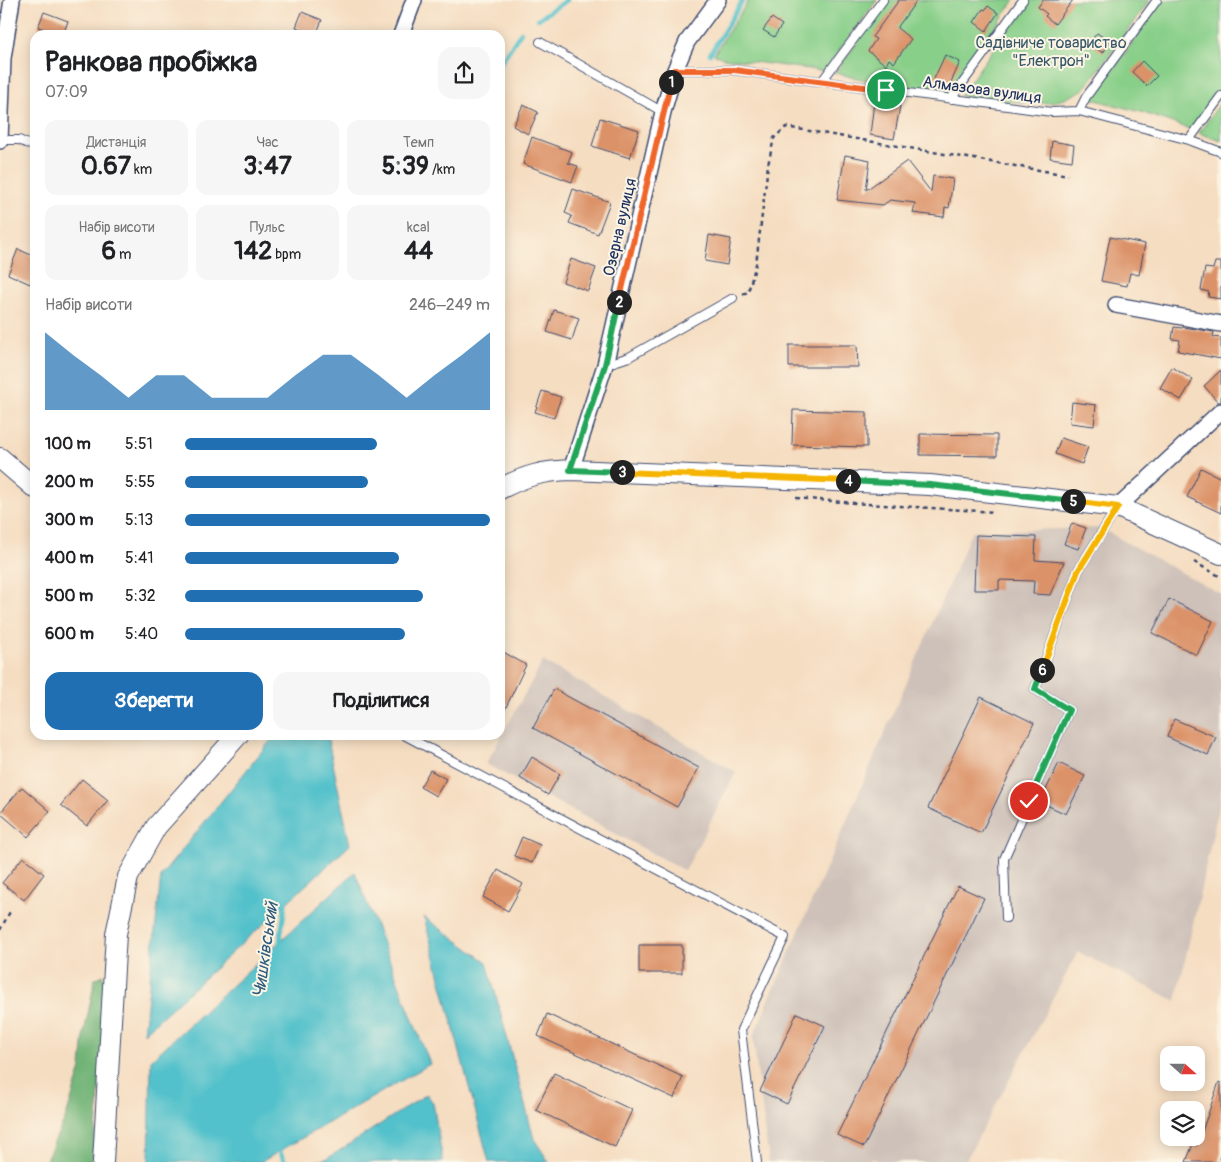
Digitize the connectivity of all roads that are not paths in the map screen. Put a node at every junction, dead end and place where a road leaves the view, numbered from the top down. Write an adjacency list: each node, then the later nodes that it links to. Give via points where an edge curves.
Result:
1 (12, 0): 16 (street, via 3,58)
2 (414, 0): 7 (street)
3 (718, 0): 9 (street, Озерна вулиця, via 687,42)
4 (884, 0): 10 (lane)
5 (1023, 0): 12 (lane)
6 (1156, 0): 13 (lane)
7 (403, 30)
8 (540, 42): 14 (lane)
9 (674, 70): 10 (lane, Алмазова вулиця, via 734,70); 14 (street, Озерна вулиця)
10 (822, 81): 12 (lane, Алмазова вулиця)
11 (1221, 96): 15 (lane)
12 (951, 99): 13 (lane, Алмазова вулиця, via 1052,112)
13 (1079, 111): 15 (lane, Алмазова вулиця)
14 (663, 112): 22 (street, Озерна вулиця)
15 (1189, 140): 18 (lane, Алмазова вулиця)
16 (0, 141): 17 (lane, via 19,140)
17 (30, 145)
18 (1221, 152)
19 (732, 298): 22 (lane, via 629,357)
20 (1116, 305): 21 (street)
21 (1221, 324)
22 (605, 365): 25 (street, Озерна вулиця)
23 (1221, 411): 28 (street)
24 (0, 458): 26 (street)
25 (570, 470): 27 (street, via 533,474); 28 (street, via 930,485)
26 (30, 484)
27 (505, 487)
28 (1118, 507): 29 (street); 32 (lane, via 1078,571 1035,689 1069,710 1004,859)
29 (1221, 554)
30 (234, 740): 33 (street, via 156,827 128,877 116,934)
31 (413, 740): 34 (lane, via 785,937 741,1030)
32 (1006, 918)
33 (103, 1162)
34 (758, 1162)

